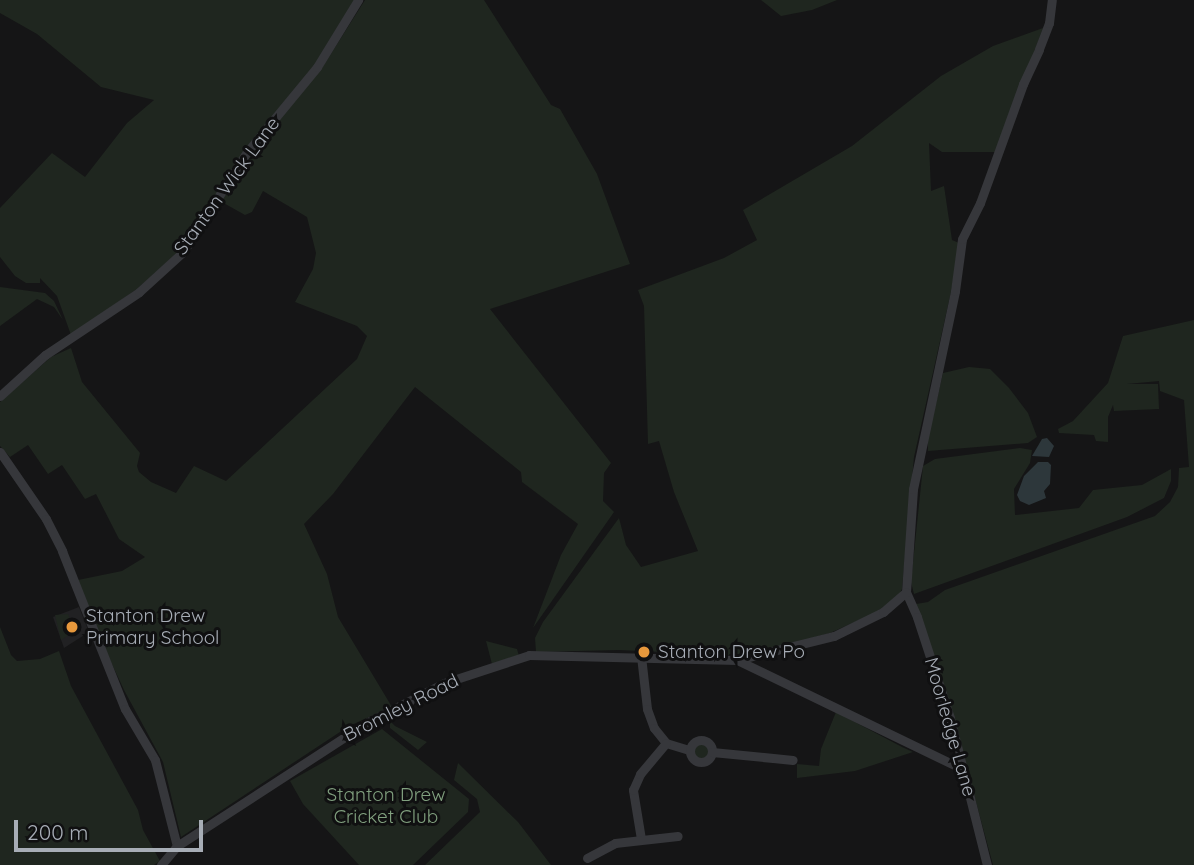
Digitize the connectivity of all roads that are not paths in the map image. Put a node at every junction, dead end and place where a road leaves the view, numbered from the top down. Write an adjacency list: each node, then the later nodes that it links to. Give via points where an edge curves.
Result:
1 (358, 0): 3 (street, Stanton Wick Lane, via 317,67 247,152 183,252 139,292)
2 (1052, 0): 5 (street, via 1040,49 962,239 913,489)
3 (2, 389)
4 (0, 452): 16 (street, via 62,551 125,709 155,761)
5 (906, 592): 7 (street, Bromley Road, via 883,612 834,636); 12 (street, Moorledge Lane, via 937,676)
6 (641, 656): 7 (street, Bromley Road); 8 (street, via 647,709); 16 (street, Bromley Road, via 529,655 444,683 346,734)
7 (737, 660): 12 (street, Bromley Road)
8 (666, 743): 9 (street); 14 (street, via 633,790)
9 (689, 750): 10 (street, via 699,762); 10 (street, via 700,739 710,744)
10 (712, 752): 11 (street)
11 (793, 760)
12 (962, 769): 18 (street, Moorledge Lane)
13 (678, 836): 14 (street)
14 (641, 839): 15 (street, via 615,843 591,855)
15 (589, 843)
16 (177, 846): 17 (street, Bromley Road)
17 (161, 865)
18 (987, 865)

